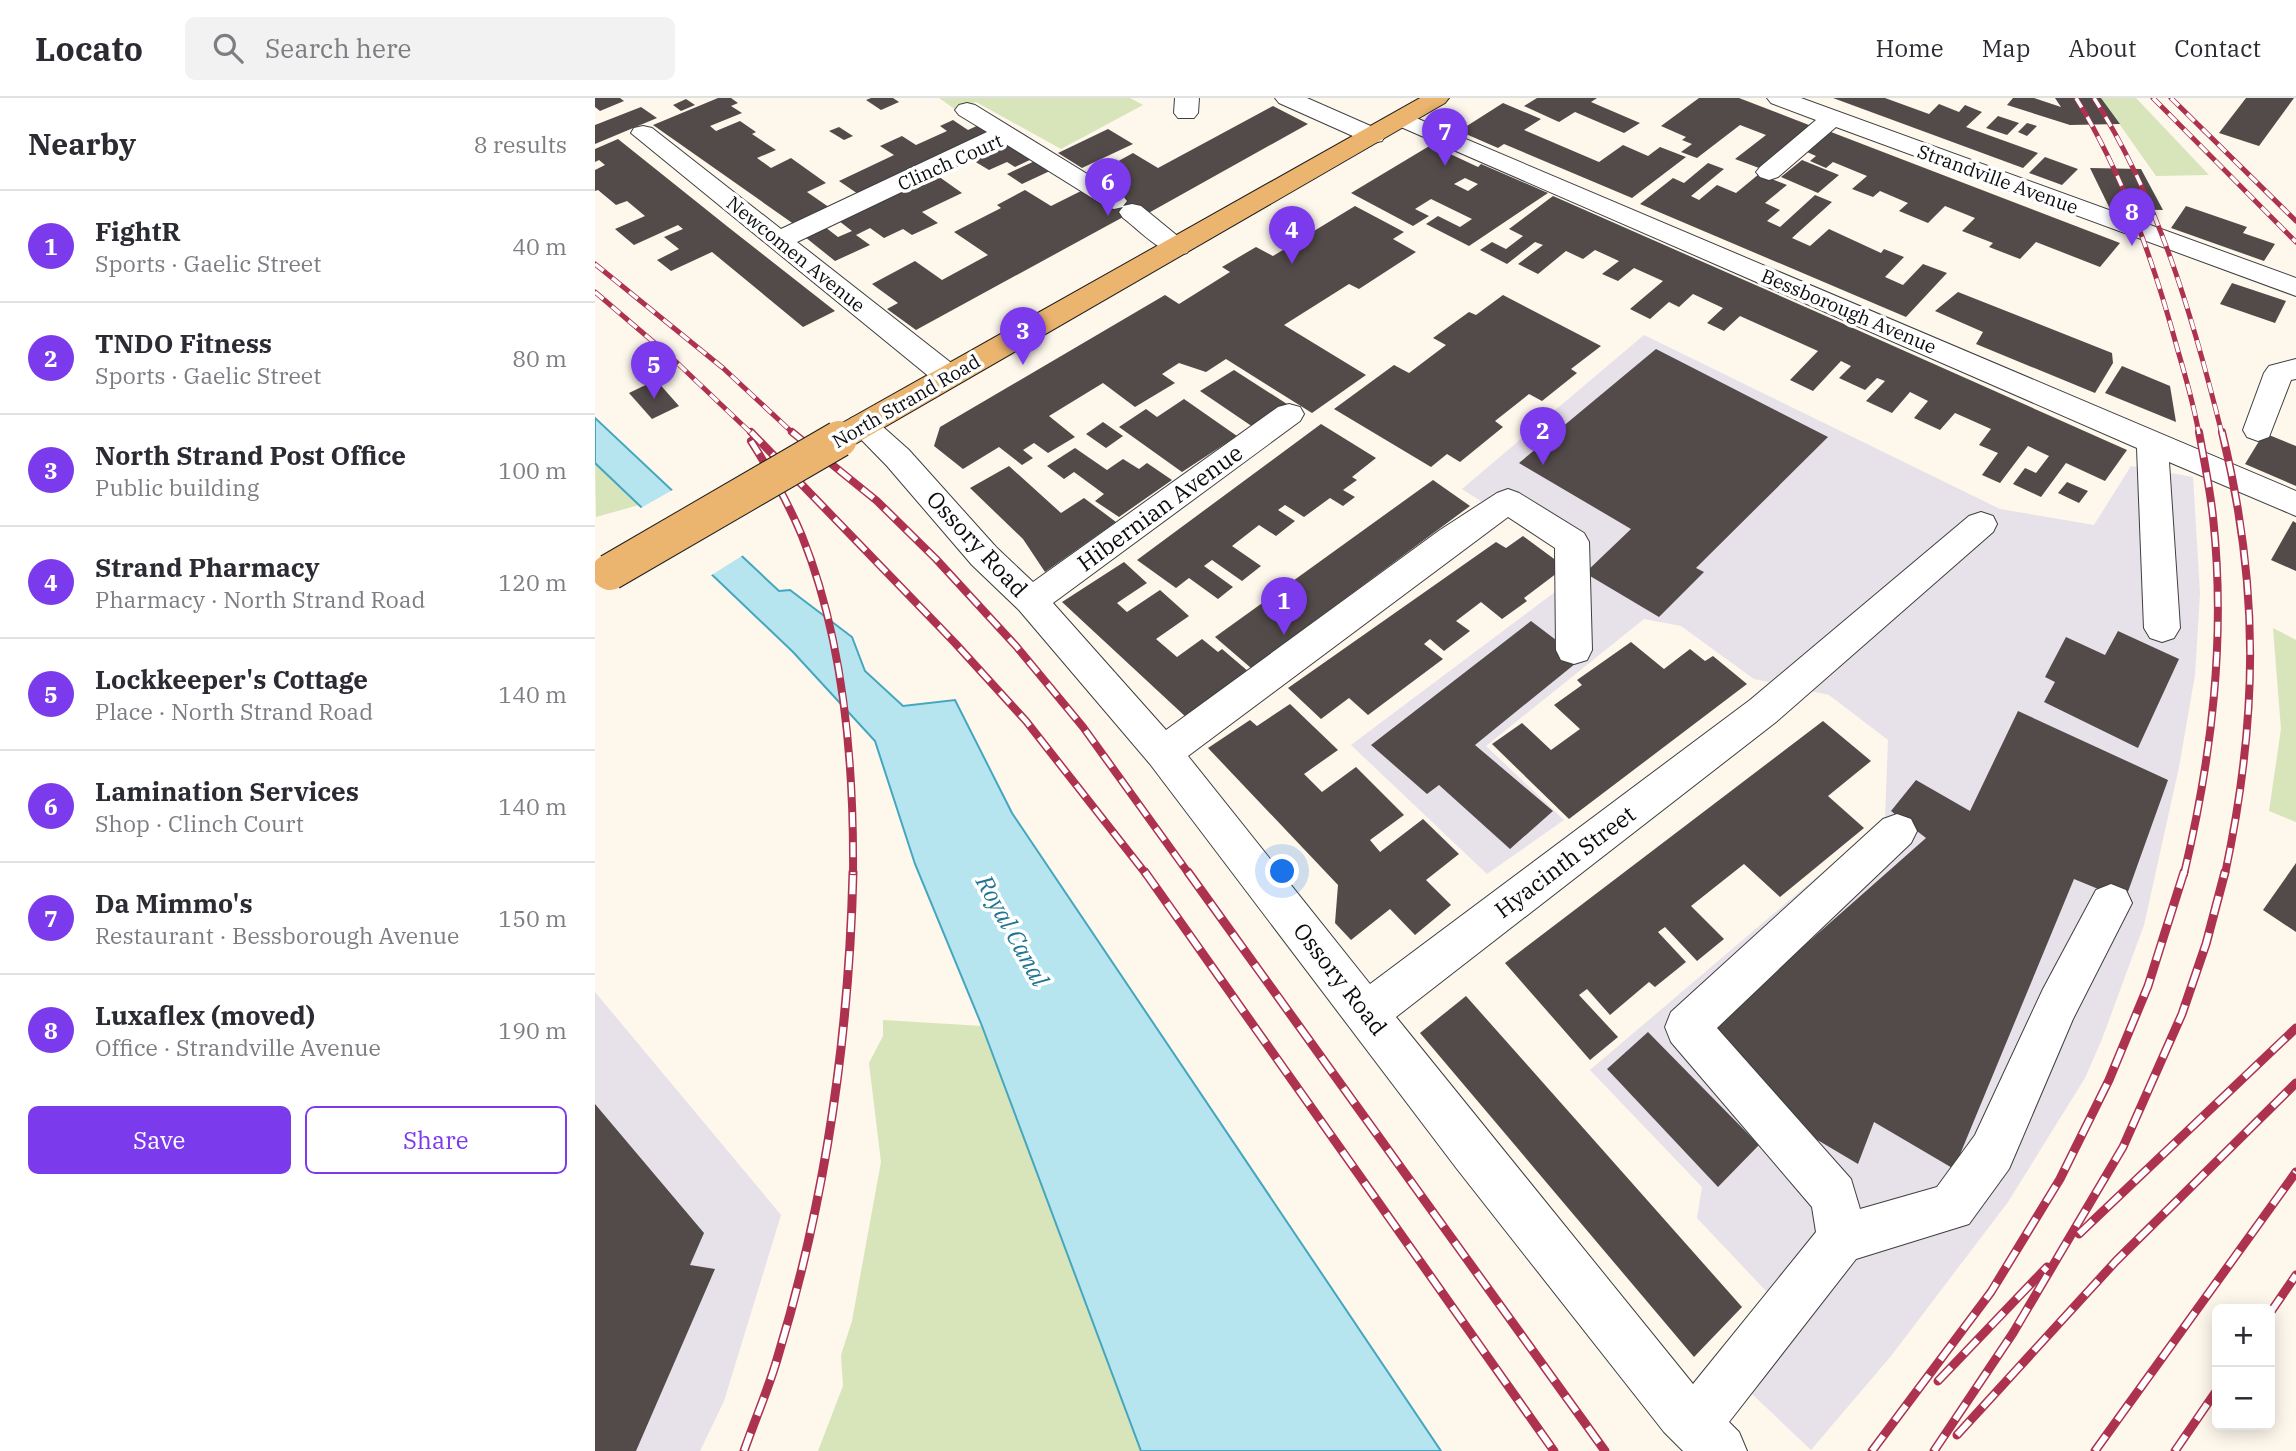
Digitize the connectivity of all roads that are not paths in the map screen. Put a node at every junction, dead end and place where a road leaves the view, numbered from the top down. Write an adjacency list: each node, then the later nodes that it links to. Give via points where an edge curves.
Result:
1 (1287, 98): 9 (street)
2 (1437, 98): 6 (main road, North Strand Road)
3 (1779, 98): 5 (street, Strandville Avenue)
4 (967, 110): 8 (street)
5 (1832, 118): 10 (street); 13 (street, Strandville Avenue)
6 (1402, 119): 9 (main road, North Strand Road); 19 (street, Bessborough Avenue)
7 (643, 133): 11 (street, Newcomen Avenue)
8 (1005, 133): 11 (street, Clinch Court); 12 (street, Clinch Court)
9 (1373, 136): 12 (main road, North Strand Road)
10 (1769, 172)
11 (780, 240): 15 (street, Newcomen Avenue)
12 (1178, 247): 15 (main road, North Strand Road)
13 (2296, 288)
14 (2296, 369): 17 (street, via 2279,373)
15 (947, 376): 18 (main road, North Strand Road)
16 (1289, 414): 23 (street, Hibernian Avenue)
17 (2258, 430)
18 (850, 432): 22 (main road, North Strand Road, bridge); 23 (street, Ossory Road, via 893,453 984,556)
19 (2152, 442): 20 (street, Bessborough Avenue); 24 (street)
20 (2296, 504)
21 (1981, 523): 29 (street, Hyacinth Street, via 1763,711)
22 (603, 577)
23 (1031, 601): 26 (street, Ossory Road)
24 (2162, 628)
25 (1574, 650): 26 (street, via 1572,542 1508,501)
26 (1163, 753): 29 (street, Ossory Road)
27 (1897, 831): 30 (street, via 1687,1027 1834,1196)
28 (2111, 903): 30 (street, via 2058,1004 1992,1152 1952,1207)
29 (1367, 1013): 31 (street, Ossory Road)
30 (1841, 1239): 31 (street)
31 (1707, 1437)

